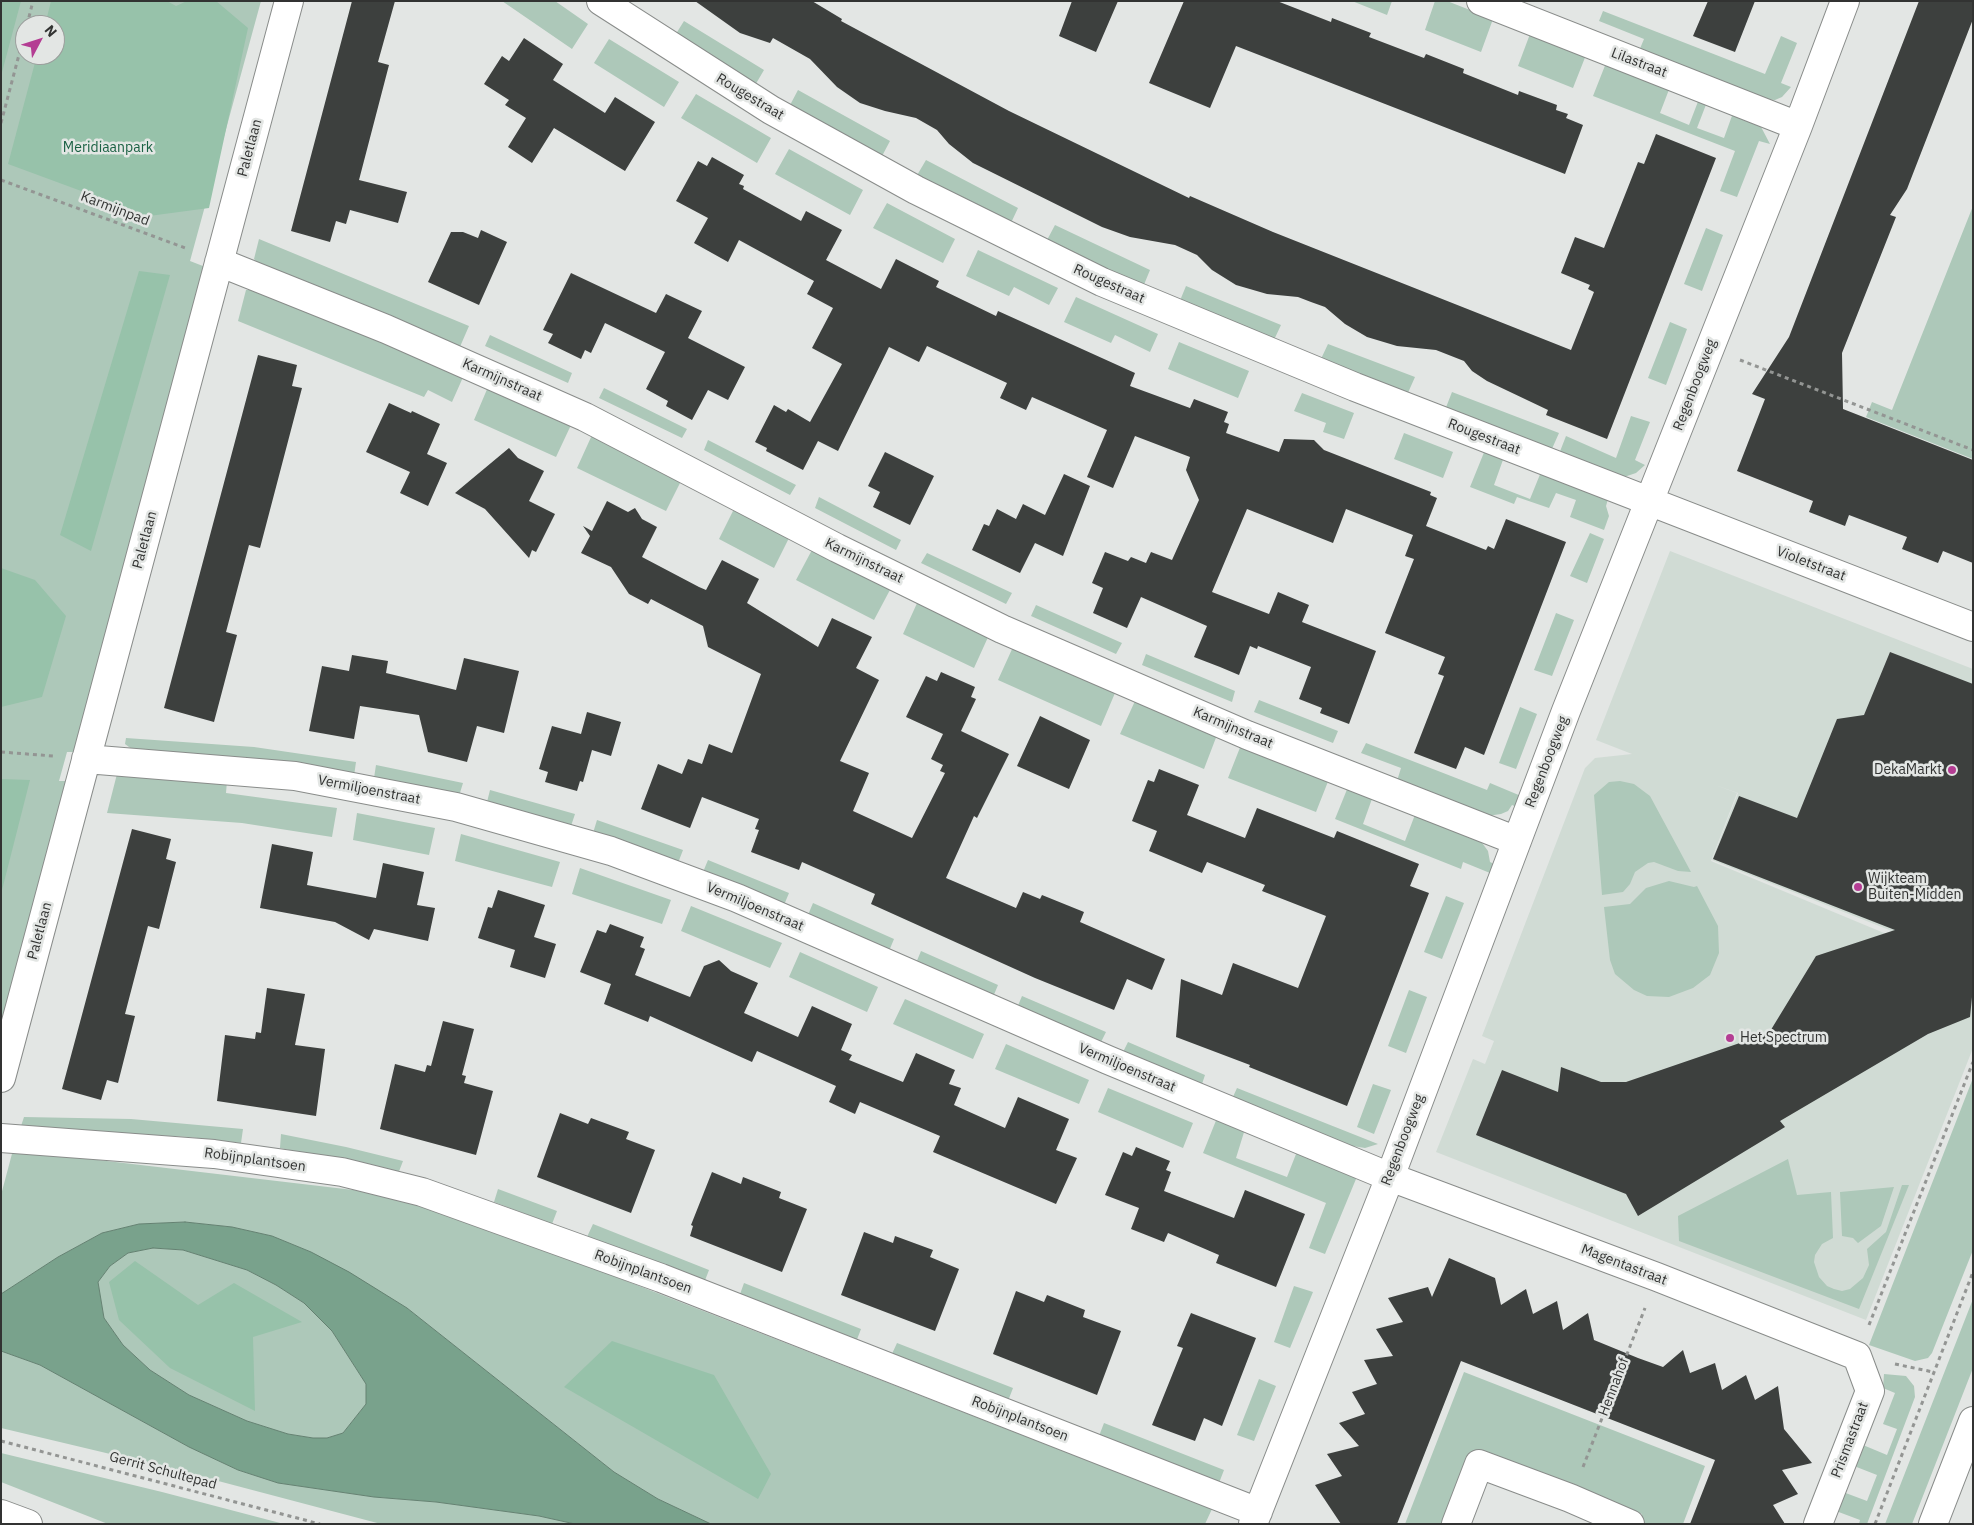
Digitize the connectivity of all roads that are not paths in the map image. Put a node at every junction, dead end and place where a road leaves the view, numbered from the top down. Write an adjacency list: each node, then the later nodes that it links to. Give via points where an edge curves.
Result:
1 (289, 1): 6 (street, Paletlaan)
2 (601, 1): 7 (street, Rougestraat, via 770,110 916,190 1102,282)
3 (1481, 1): 5 (street, Lilastraat)
4 (1845, 1): 5 (street, Regenboogweg)
5 (1798, 126): 7 (street, Regenboogweg)
6 (219, 262): 9 (street, Paletlaan); 10 (street, Karmijnstraat, via 386,329 585,418 1002,629 1247,735)
7 (1649, 502): 8 (street, Violetstraat); 10 (street, Regenboogweg)
8 (1973, 627)
9 (86, 759): 11 (street, Paletlaan); 13 (street, Vermiljoenstraat, via 295,776 456,807 611,851 737,898 1108,1060)
10 (1517, 841): 13 (street, Regenboogweg)
11 (1, 1078)
12 (1, 1138): 17 (street, Robijnplantsoen, via 214,1154 342,1172 422,1192 661,1278)
13 (1390, 1177): 14 (street, Magentastraat); 17 (street, Regenboogweg)
14 (1857, 1356): 21 (street, Prismastraat, via 1870,1391)
15 (1973, 1421): 22 (street)
16 (1, 1514): 18 (street)
17 (1255, 1518)
18 (28, 1524)
19 (1456, 1524): 20 (street, via 1479,1464)
20 (1630, 1524)
21 (1818, 1524)
22 (1933, 1524)

